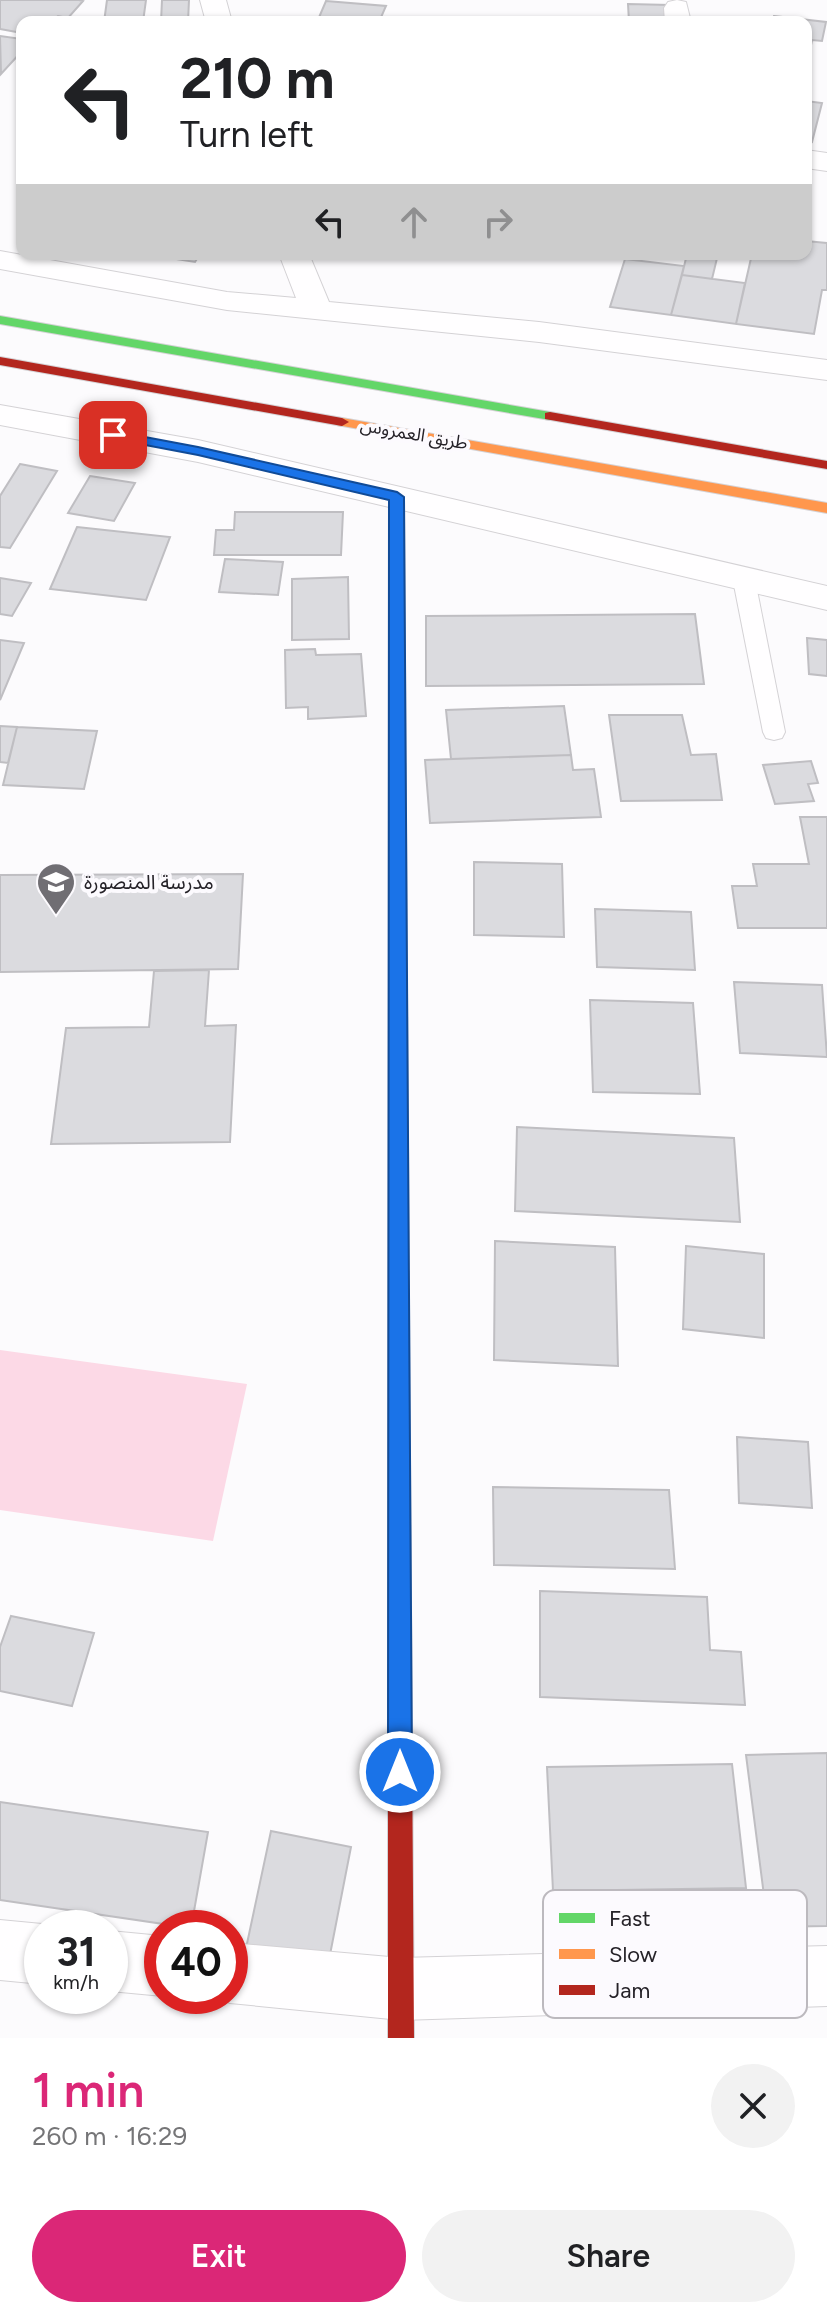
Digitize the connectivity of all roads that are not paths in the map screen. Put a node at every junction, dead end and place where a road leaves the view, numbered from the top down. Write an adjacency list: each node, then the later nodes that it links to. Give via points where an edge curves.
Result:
1 (0, 260): 3 (street, via 227,301)
2 (296, 260): 3 (street)
3 (317, 311): 6 (street, via 539,332)
4 (0, 320): 8 (main road, طريق العمروس)
5 (0, 361): 11 (main road, طريق العمروس)
6 (827, 370)
7 (0, 415): 12 (street, via 198,451)
8 (736, 450): 9 (main road); 10 (main road, طريق العمروس)
9 (827, 451)
10 (827, 465)
11 (734, 491): 13 (main road, طريق العمروس); 14 (main road)
12 (397, 497): 15 (street); 24 (main road)
13 (827, 508)
14 (827, 514)
15 (744, 580): 16 (street); 17 (lane)
16 (827, 598)
17 (774, 732)
18 (0, 1950): 19 (street)
19 (24, 1952)
20 (827, 1976): 22 (street)
21 (248, 1977): 24 (street)
22 (807, 1978)
23 (543, 2001): 24 (street)
24 (401, 2014)

